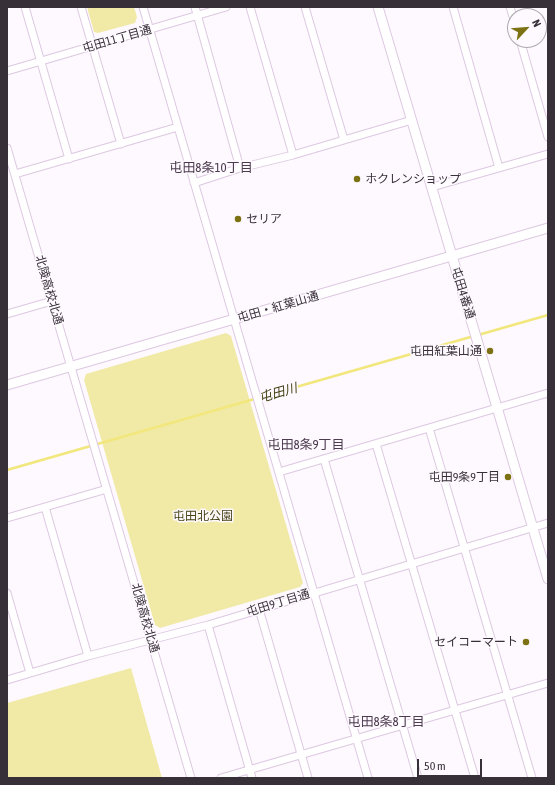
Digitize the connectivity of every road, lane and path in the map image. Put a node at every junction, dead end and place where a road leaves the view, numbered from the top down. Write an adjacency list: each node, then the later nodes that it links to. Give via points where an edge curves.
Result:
1 (25, 7): 14 (street)
2 (81, 7): 12 (street)
3 (143, 7): 11 (street)
4 (195, 7): 10 (street)
5 (226, 7): 10 (street, 屯田11丁目通)
6 (250, 7): 23 (street)
7 (305, 7): 19 (street)
8 (378, 7): 16 (street, 屯田4番通)
9 (453, 7): 26 (street)
10 (198, 15): 11 (street, 屯田11丁目通); 25 (street)
11 (150, 30): 12 (street, 屯田11丁目通); 17 (street)
12 (93, 46): 14 (street, 屯田11丁目通); 20 (street)
13 (522, 48): 18 (street)
14 (41, 61): 15 (street, 屯田11丁目通); 24 (street)
15 (7, 71)
16 (412, 120): 19 (street); 29 (street, 屯田4番通)
17 (178, 127): 20 (street); 28 (street)
18 (548, 137)
19 (344, 140): 23 (street)
20 (121, 144): 24 (street)
21 (7, 148): 27 (street, 北陵高校北通)
22 (548, 154): 26 (street)
23 (293, 155): 25 (street)
24 (69, 159): 27 (street)
25 (240, 168): 28 (street)
26 (499, 168): 29 (street)
27 (15, 174): 32 (street, 北陵高校北通)
28 (194, 183): 34 (street)
29 (432, 188): 31 (street, 屯田4番通)
30 (548, 228): 31 (street, 屯田・紅葉山通)
31 (452, 256): 34 (street, 屯田・紅葉山通); 38 (street, 屯田4番通)
32 (52, 301): 33 (street); 35 (street, 北陵高校北通)
33 (7, 314)
34 (234, 319): 35 (street, 屯田・紅葉山通); 42 (street)
35 (71, 366): 36 (street, 屯田・紅葉山通); 43 (street, 北陵高校北通)
36 (7, 385)
37 (548, 394): 38 (street)
38 (497, 408): 39 (street); 47 (street, 屯田4番通)
39 (429, 428): 40 (street); 48 (street)
40 (376, 444): 41 (street); 49 (street)
41 (324, 459): 42 (street); 50 (street)
42 (279, 472): 52 (street)
43 (107, 489): 44 (street); 56 (street, 北陵高校北通)
44 (45, 507): 45 (street); 57 (street)
45 (7, 518)
46 (548, 523): 47 (street, 屯田9丁目通)
47 (533, 528): 48 (street, 屯田9丁目通); 51 (street, 屯田4番通)
48 (464, 548): 49 (street, 屯田9丁目通); 61 (street)
49 (412, 564): 50 (street, 屯田9丁目通); 62 (street)
50 (359, 579): 52 (street, 屯田9丁目通); 63 (street)
51 (548, 579)
52 (314, 592): 54 (street, 屯田9丁目通); 64 (street)
53 (7, 593): 58 (street)
54 (259, 609): 55 (street, 屯田9丁目通); 65 (street)
55 (208, 625): 56 (street, 屯田9丁目通); 66 (street)
56 (151, 640): 57 (street, 屯田9丁目通); 67 (street, 北陵高校北通)
57 (88, 656): 58 (street, 屯田9丁目通)
58 (30, 673): 59 (street, 屯田9丁目通)
59 (7, 680)
60 (548, 683): 61 (street)
61 (507, 695): 62 (street); 74 (street)
62 (455, 710): 63 (street); 73 (street)
63 (402, 725): 64 (street); 72 (street)
64 (357, 738): 65 (street); 71 (street)
65 (302, 755): 66 (street); 70 (street)
66 (250, 770): 68 (street); 69 (street)
67 (191, 778)
68 (221, 778)
69 (252, 778)
70 (308, 778)
71 (368, 778)
72 (418, 778)
73 (475, 778)
74 (532, 778)

